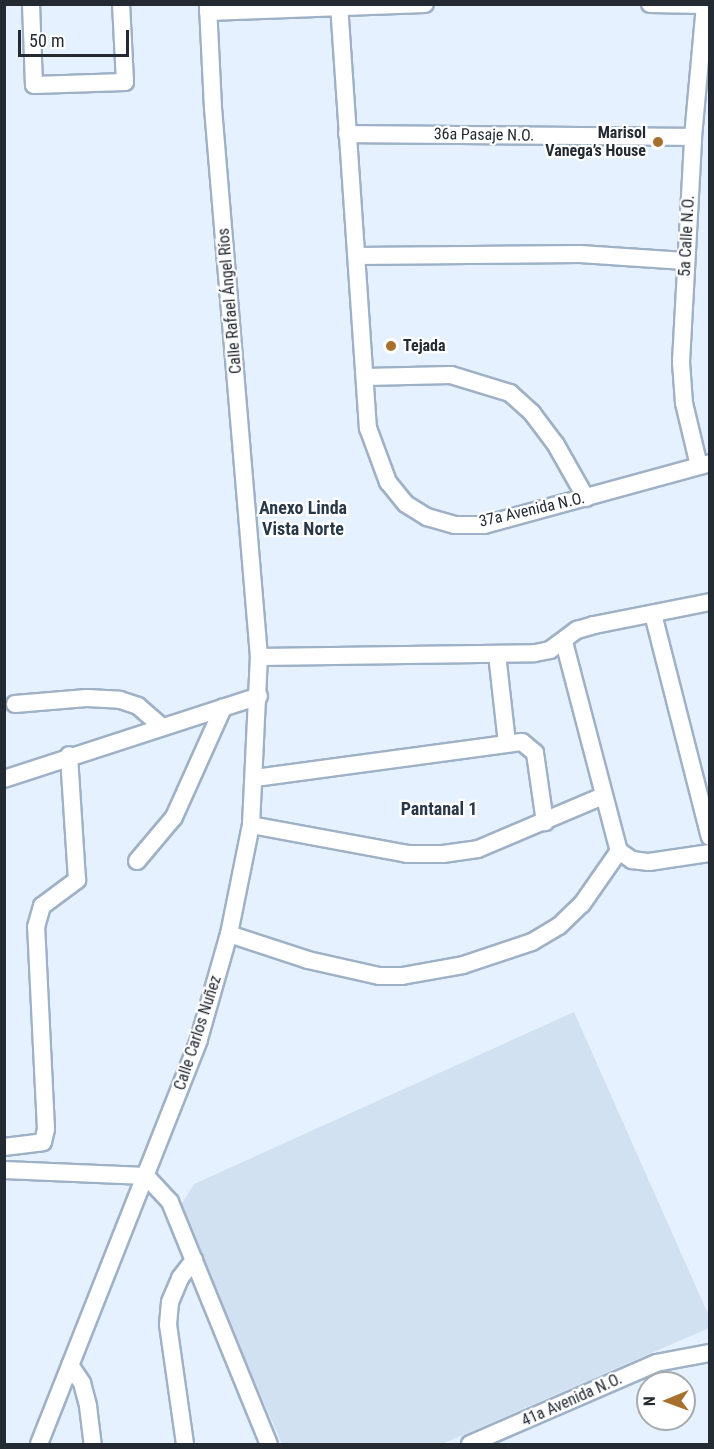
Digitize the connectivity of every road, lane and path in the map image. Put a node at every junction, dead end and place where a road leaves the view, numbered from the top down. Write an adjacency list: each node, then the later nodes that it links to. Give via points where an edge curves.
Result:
1 (31, 4): 2 (street, via 34,85 125,82)
2 (121, 4)
3 (425, 4): 6 (street)
4 (650, 4): 5 (street)
5 (705, 5): 8 (street, 5a Calle N.O.)
6 (339, 6): 7 (street); 9 (street, 37a Avenida N.O.)
7 (208, 8): 16 (street, Calle Rafael Ángel Ríos, via 213,108)
8 (705, 71): 10 (street, 5a Calle N.O.)
9 (346, 134): 10 (street, 36a Pasaje N.O.); 11 (street, 37a Avenida N.O.)
10 (693, 137): 12 (street, 5a Calle N.O.)
11 (357, 256): 12 (street, via 580,254); 13 (street, 37a Avenida N.O.)
12 (685, 261): 14 (street, 5a Calle N.O., via 681,362 684,404)
13 (365, 377): 15 (street, via 451,375 510,393 532,413 556,446); 15 (street, 37a Avenida N.O., via 368,428 388,482 406,504 427,517 455,525 484,525)
14 (704, 464): 15 (street, 37a Avenida N.O.)
15 (586, 498)
16 (256, 598): 21 (street, Calle Carlos Nuñez)
17 (710, 602): 18 (street)
18 (652, 614): 19 (street, via 577,630); 33 (street)
19 (564, 642): 20 (street, via 535,653); 30 (street)
20 (497, 654): 21 (street); 26 (street)
21 (259, 657): 22 (street, Calle Carlos Nuñez)
22 (259, 696): 24 (street); 28 (street, Calle Carlos Nuñez)
23 (15, 704): 25 (street, via 87,698 120,700 138,706)
24 (223, 708): 25 (street); 36 (street, via 174,817)
25 (162, 727): 27 (street)
26 (507, 743): 28 (street); 31 (street, via 522,742 535,753)
27 (69, 755): 29 (street); 38 (street, via 77,880 42,906 36,927 46,1129 43,1142)
28 (255, 778): 32 (street, Calle Carlos Nuñez)
29 (4, 779)
30 (603, 796): 31 (street); 34 (street)
31 (545, 822): 32 (street, via 478,849 443,854 407,854)
32 (250, 825): 37 (street, Calle Carlos Nuñez)
33 (710, 837)
34 (620, 851): 35 (street, via 632,860 649,861); 37 (street, via 582,904 559,926 532,942 463,964 402,976 379,976 308,960)
35 (710, 853)
36 (137, 861)
37 (229, 934): 40 (street, Calle Carlos Nuñez, via 199,1039)
38 (4, 1147)
39 (4, 1170): 40 (street)
40 (146, 1176): 41 (street, via 170,1202); 43 (street, Calle Carlos Nuñez)
41 (194, 1260): 46 (street, via 180,1278 170,1302 168,1325); 47 (street)
42 (710, 1353): 48 (street, 41a Avenida N.O., via 656,1364)
43 (70, 1365): 44 (street, Calle Carlos Nuñez); 45 (street, via 82,1383)
44 (39, 1444)
45 (93, 1444)
46 (185, 1444)
47 (269, 1444)
48 (470, 1444)

